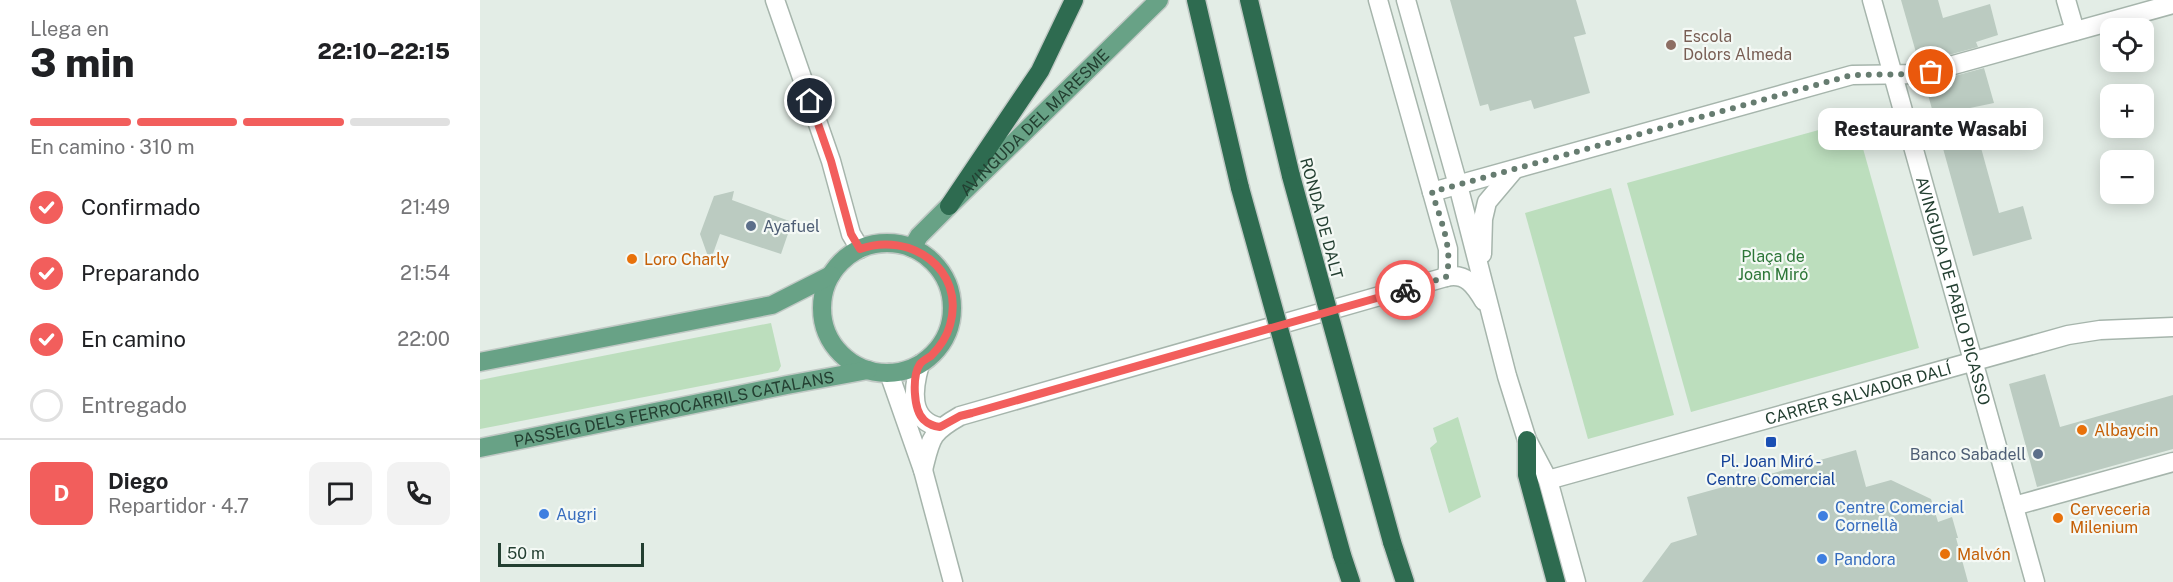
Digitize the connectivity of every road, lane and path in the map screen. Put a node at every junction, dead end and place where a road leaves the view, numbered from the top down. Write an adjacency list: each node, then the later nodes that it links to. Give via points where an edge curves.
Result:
1 (775, 0): 18 (street, via 831,161 851,234)
2 (1074, 0): 16 (highway, via 1040,71)
3 (1160, 0): 16 (main road, AVINGUDA DEL MARESME)
4 (1196, 0): 37 (highway, bridge, via 1240,188)
5 (1249, 0): 38 (highway, RONDA DE DALT, bridge, via 1291,176)
6 (1378, 0): 15 (street)
7 (1406, 0): 14 (street)
8 (1872, 0): 12 (street, AVINGUDA DE PABLO PICASSO)
9 (2066, 0): 11 (street)
10 (2173, 4): 11 (street)
11 (2075, 31): 12 (street, via 1921,74)
12 (1893, 75): 13 (street, via 1852,75); 24 (street, AVINGUDA DE PABLO PICASSO)
13 (1515, 170): 14 (street); 21 (street, via 1484,208)
14 (1458, 186): 15 (street); 21 (street)
15 (1432, 192): 20 (street, via 1448,249)
16 (949, 206): 17 (main road, AVINGUDA DEL MARESME)
17 (912, 248): 18 (main road, via 880,243); 26 (main road, via 937,266 952,304 950,324 942,343)
18 (860, 249): 19 (main road, via 843,260)
19 (831, 275): 25 (main road, via 771,305); 27 (main road, via 822,299 826,332 840,353)
20 (1446, 277): 22 (street, via 1461,276 1468,280); 29 (street, via 966,414)
21 (1482, 280): 22 (street)
22 (1491, 313): 30 (street)
23 (2173, 327): 24 (street, CARRER SALVADOR DALÍ, via 2084,332)
24 (1973, 361): 34 (street, CARRER SALVADOR DALÍ); 35 (street, AVINGUDA DE PABLO PICASSO)
25 (480, 362)
26 (920, 364): 28 (main road); 29 (street, via 914,384 920,416)
27 (868, 370): 28 (main road); 31 (main road, PASSEIG DELS FERROCARRILS CATALANS)
28 (889, 373): 33 (street)
29 (940, 427): 33 (street)
30 (1527, 440): 34 (street); 39 (highway, via 1527,475)
31 (480, 448)
32 (2173, 462): 35 (street)
33 (922, 470): 36 (street)
34 (1548, 480): 40 (street)
35 (2014, 506): 41 (street, AVINGUDA DE PABLO PICASSO)
36 (953, 582)
37 (1351, 582)
38 (1405, 582)
39 (1556, 582)
40 (1576, 582)
41 (2035, 582)

